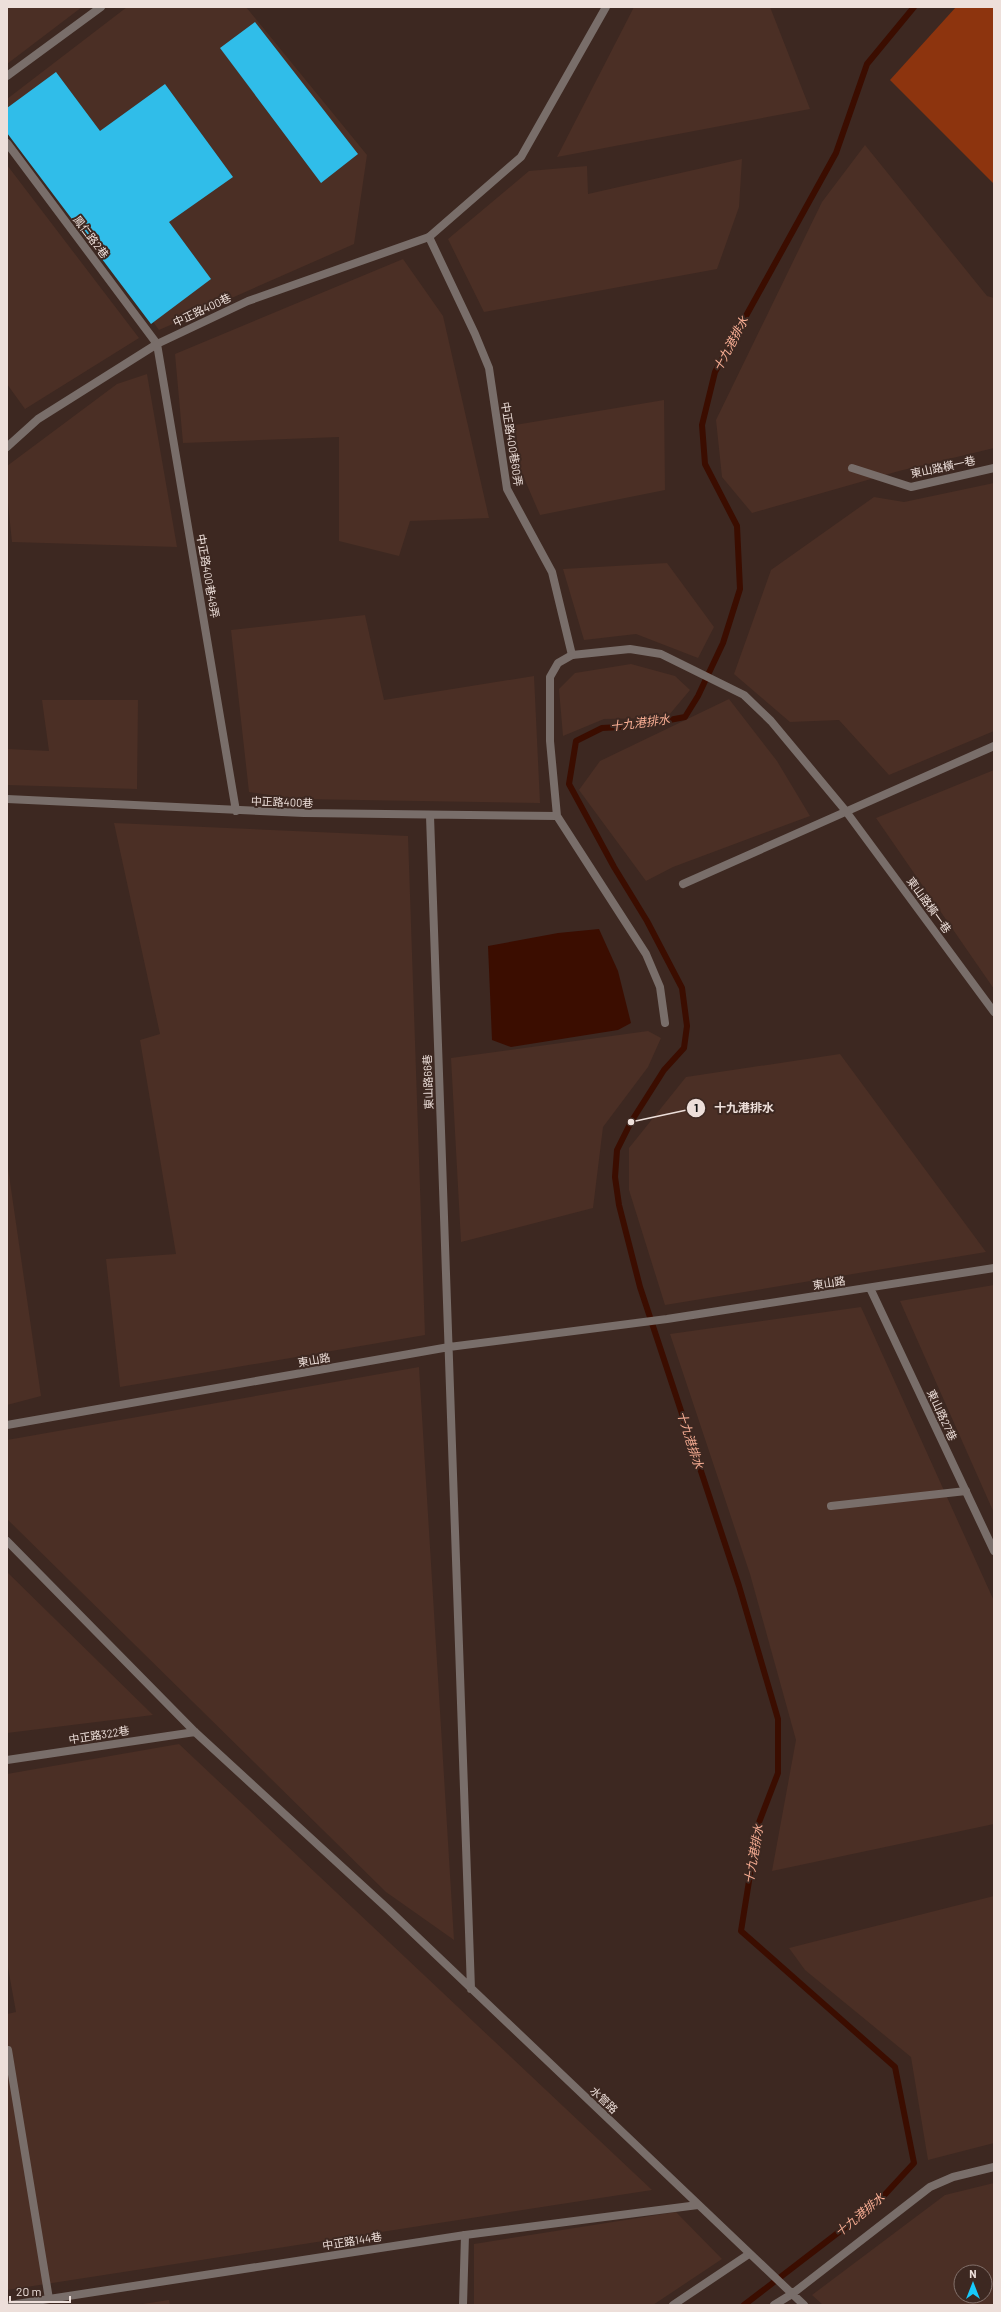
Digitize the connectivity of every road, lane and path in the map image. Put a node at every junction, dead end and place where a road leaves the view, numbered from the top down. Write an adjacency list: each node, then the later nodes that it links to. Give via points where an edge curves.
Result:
1 (101, 7): 3 (street)
2 (606, 7): 5 (street, via 521,157)
3 (7, 76)
4 (7, 143): 6 (street, 鳳仁路2巷)
5 (429, 237): 6 (street, 中正路400巷, via 248,301); 10 (street, 中正路400巷60弄, via 489,368 507,489 552,572)
6 (157, 344): 7 (street, 中正路400巷, via 38,419); 14 (street, 中正路400巷48弄)
7 (7, 447)
8 (852, 468): 9 (street, 東山路橫一巷, via 911,487)
9 (994, 468)
10 (572, 655): 13 (street, 東山路橫一巷, via 630,649 661,654 744,695 771,721); 16 (street, via 558,663 550,677 550,741)
11 (994, 746): 13 (street)
12 (7, 798): 14 (street, 中正路400巷)
13 (845, 810): 17 (street); 18 (street, 東山路橫一巷)
14 (236, 811): 15 (street, 中正路400巷)
15 (430, 816): 16 (street, 中正路400巷); 22 (street, 東山路66巷)
16 (557, 816): 19 (street, via 646,954 660,987)
17 (683, 884)
18 (994, 1012)
19 (665, 1023)
20 (994, 1268): 21 (street, 東山路)
21 (870, 1288): 22 (street, 東山路, via 668,1319); 24 (street, 東山路27巷)
22 (449, 1347): 23 (street, 東山路); 30 (street, 東山路66巷)
23 (7, 1425)
24 (966, 1491): 25 (street); 27 (street, 東山路27巷)
25 (831, 1506)
26 (7, 1541): 28 (street, 水管路)
27 (994, 1551)
28 (195, 1732): 29 (street, 中正路322巷); 30 (street, 水管路)
29 (7, 1760)
30 (471, 1989): 33 (street, 水管路)
31 (8, 2050): 37 (street)
32 (994, 2167): 36 (street, via 953,2177 925,2189)
33 (698, 2205): 34 (street, 中正路144巷); 35 (street, 水管路)
34 (465, 2235): 37 (street, 中正路144巷); 39 (street)
35 (749, 2254): 36 (street, 水管路); 40 (street)
36 (792, 2294): 41 (street); 42 (street, 水管路)
37 (49, 2299): 38 (street, 中正路144巷)
38 (10, 2305)
39 (463, 2305)
40 (673, 2305)
41 (774, 2305)
42 (804, 2305)

